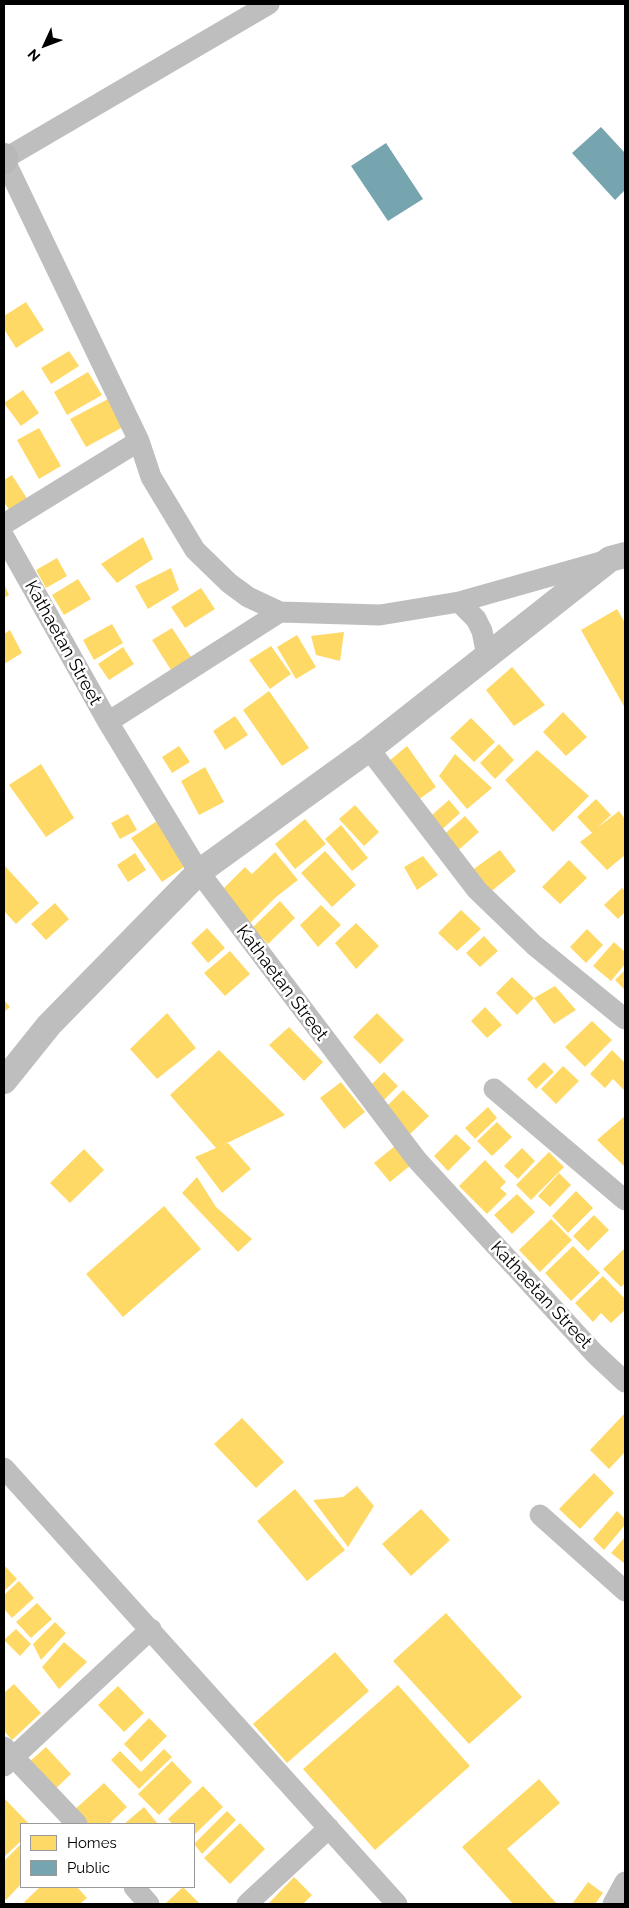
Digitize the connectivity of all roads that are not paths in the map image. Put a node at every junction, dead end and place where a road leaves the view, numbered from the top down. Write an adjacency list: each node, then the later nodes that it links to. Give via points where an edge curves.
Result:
1 (269, 4): 2 (street)
2 (4, 159): 3 (street)
3 (139, 440): 4 (street); 8 (street, via 151,477 195,550 230,584 248,597)
4 (4, 524)
5 (4, 537): 10 (street, Kathaetan Street)
6 (618, 557): 7 (street); 9 (street)
7 (459, 602): 8 (street, via 380,615); 9 (street, via 476,619)
8 (280, 612): 10 (street)
9 (487, 656): 11 (street)
10 (108, 722): 12 (street, Kathaetan Street)
11 (370, 749): 12 (street); 13 (street, via 477,890 534,945)
12 (199, 872): 14 (street, via 50,1025); 17 (street, Kathaetan Street, via 417,1160 595,1354)
13 (625, 1019)
14 (4, 1081)
15 (494, 1089): 16 (street)
16 (625, 1200)
17 (625, 1382)
18 (4, 1468): 21 (street)
19 (540, 1516): 20 (street)
20 (625, 1591)
21 (151, 1629): 22 (street); 24 (street)
22 (7, 1756): 23 (street)
23 (76, 1823)
24 (329, 1828): 28 (street); 29 (street)
25 (625, 1882): 30 (street)
26 (135, 1888): 27 (street)
27 (149, 1904)
28 (247, 1904)
29 (397, 1904)
30 (613, 1904)

